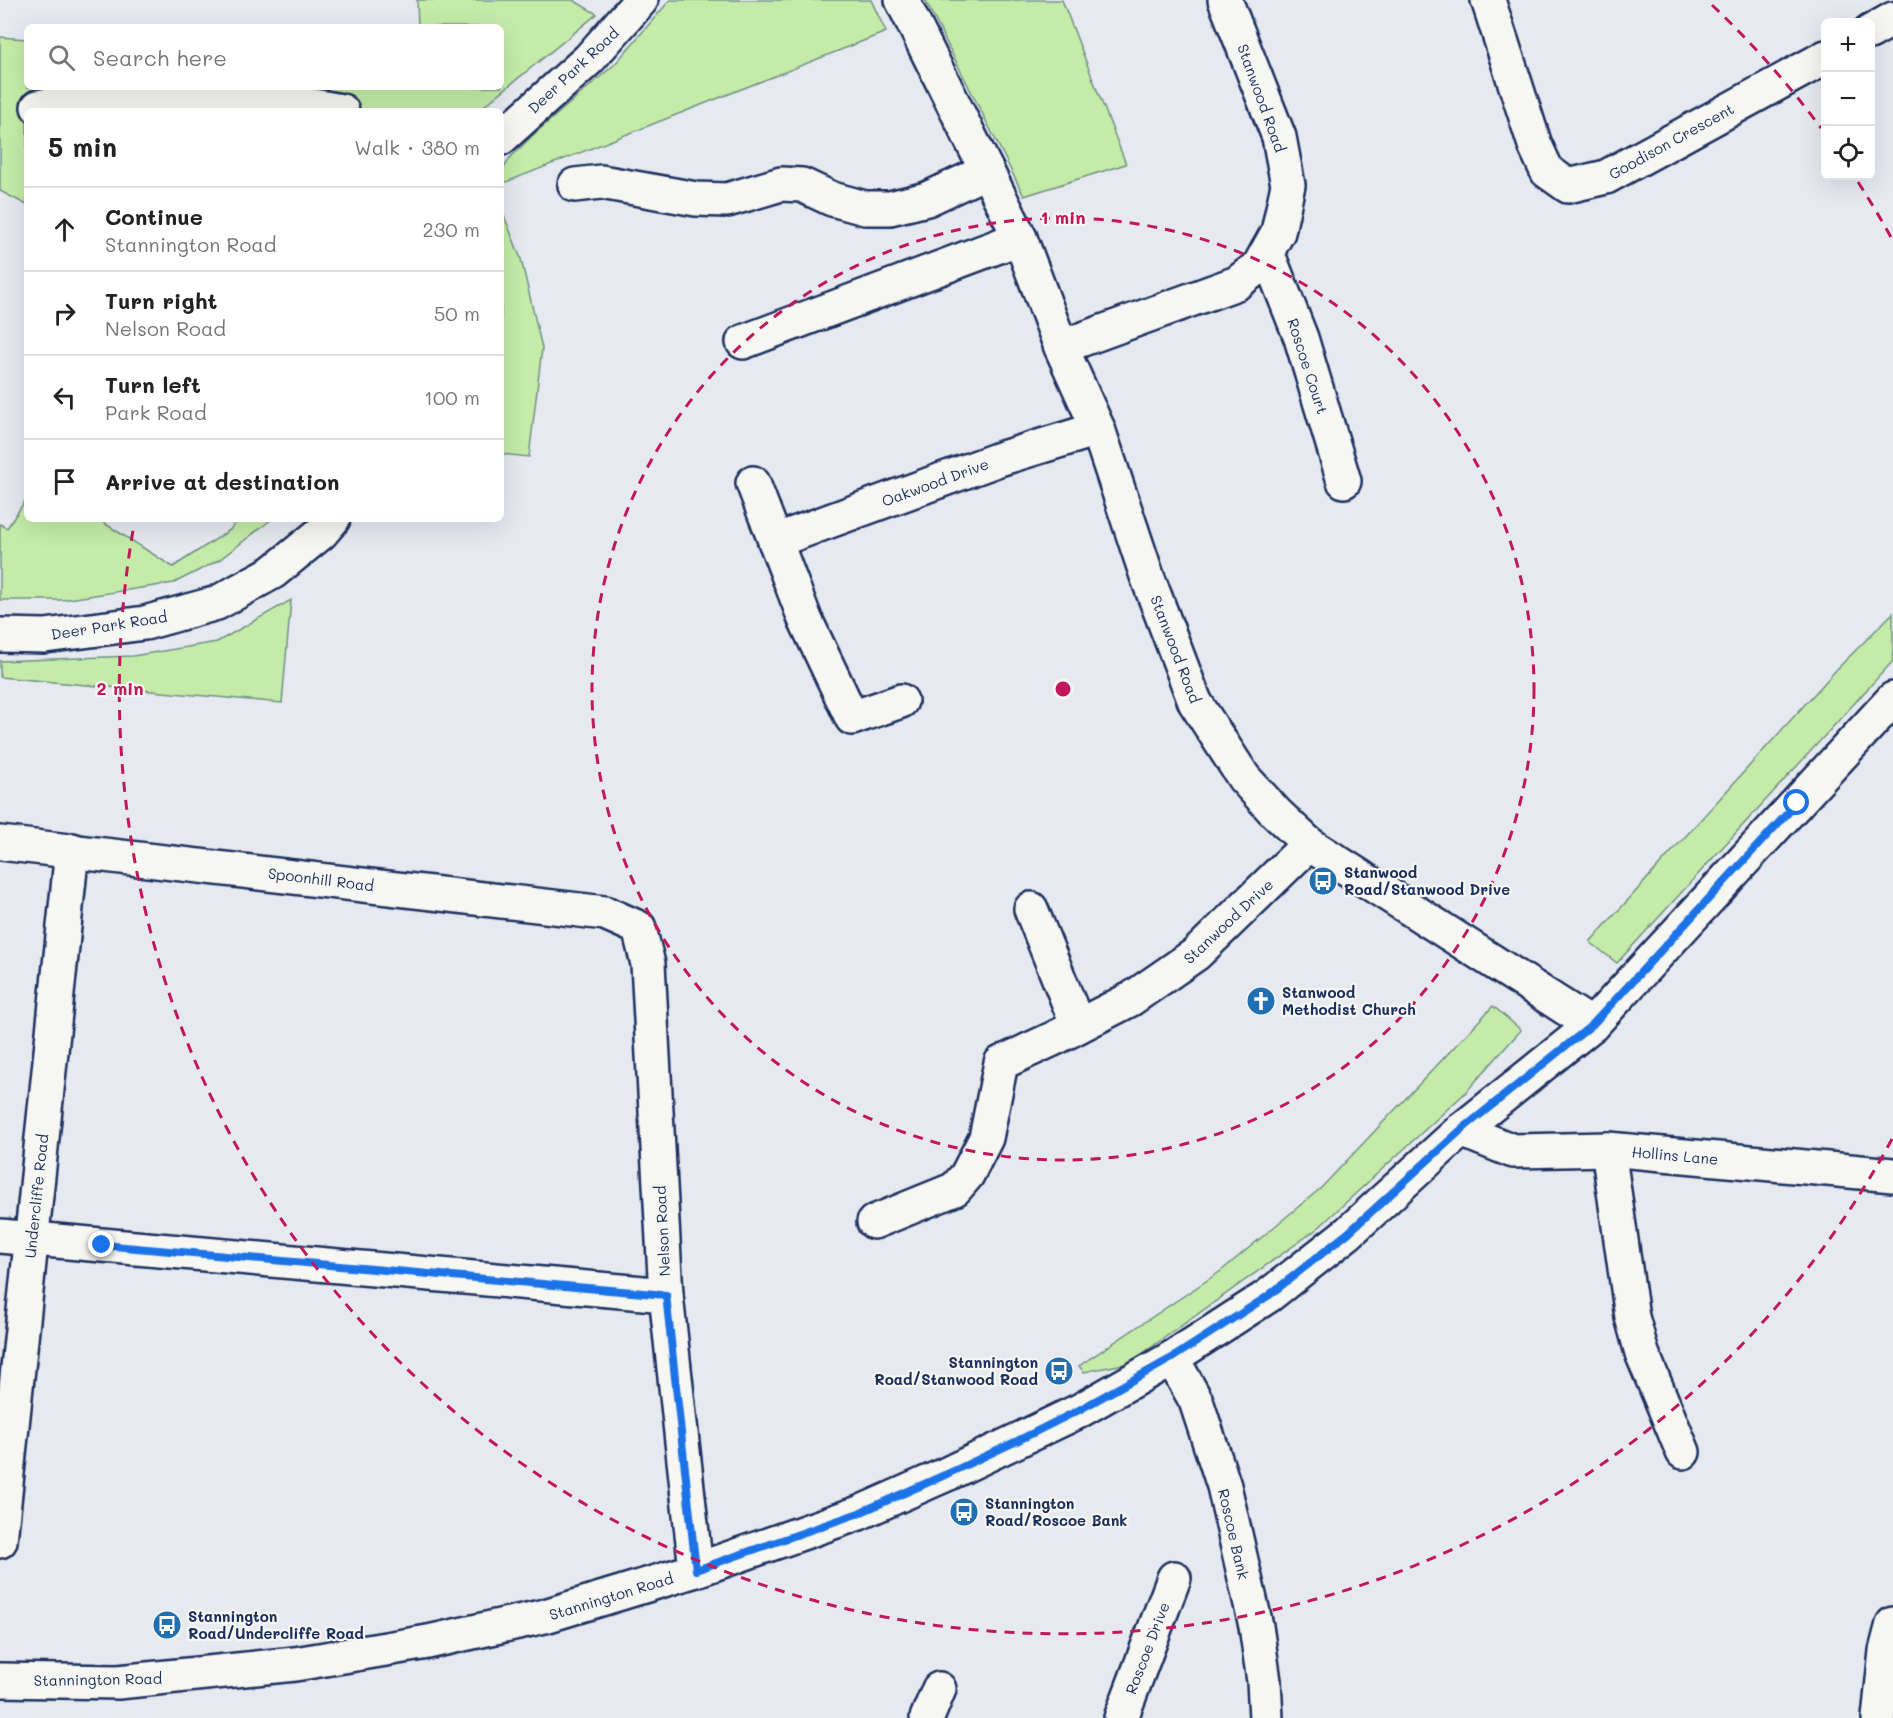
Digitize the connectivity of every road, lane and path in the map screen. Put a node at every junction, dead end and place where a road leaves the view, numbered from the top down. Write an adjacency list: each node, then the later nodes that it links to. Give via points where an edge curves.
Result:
1 (641, 0): 10 (street, Deer Park Road, via 589,59)
2 (902, 0): 11 (street, Stanwood Road)
3 (1225, 0): 14 (street, Stanwood Road, via 1279,137 1288,185 1278,232)
4 (1488, 0): 7 (street, Goodison Crescent, via 1535,145 1547,171 1568,186 1606,177)
5 (1893, 19): 6 (street)
6 (1875, 29)
7 (1821, 60)
8 (38, 107): 9 (street, via 80,99 171,95 285,101)
9 (325, 108)
10 (504, 135)
11 (987, 171): 12 (street, via 927,199 891,208 865,208 802,185 781,184 727,200 696,199 601,182); 13 (street, Stanwood Road)
12 (575, 185)
13 (1020, 238): 15 (street); 16 (street, Stanwood Road)
14 (1267, 252): 16 (street, Stanwood Road, via 1259,266 1237,283); 18 (street, Roscoe Court, via 1301,338)
15 (743, 342)
16 (1061, 347): 17 (street, Stanwood Road)
17 (1098, 429): 21 (street, Oakwood Drive, via 999,459); 26 (street, Stanwood Road, via 1147,576 1195,702 1244,778)
18 (1344, 481)
19 (753, 483): 21 (street)
20 (330, 522): 22 (street, Deer Park Road, via 273,572 216,603 145,623 45,636)
21 (775, 542): 24 (street, via 805,619 852,718)
22 (0, 635)
23 (1893, 699): 30 (street, Stannington Road)
24 (901, 701)
25 (0, 843): 27 (street, Spoonhill Road)
26 (1309, 844): 30 (street, Stanwood Road); 31 (street, Stanwood Drive, via 1196,954 1131,999)
27 (72, 850): 29 (street, Spoonhill Road, via 605,913); 36 (street, Undercliffe Road)
28 (1031, 909): 31 (street)
29 (639, 928): 37 (street, Nelson Road, via 648,964)
30 (1592, 1025): 32 (street, Stannington Road)
31 (1078, 1026): 35 (street, Stanwood Drive, via 1001,1063 986,1138 955,1189)
32 (1461, 1130): 33 (street, Hollins Lane, via 1513,1151); 38 (street, Stannington Road, via 1339,1240 1268,1296)
33 (1608, 1149): 34 (street, Hollins Lane); 39 (street, via 1632,1317 1642,1353)
34 (1893, 1175)
35 (874, 1222)
36 (16, 1237): 37 (street); 40 (street, Undercliffe Road)
37 (666, 1295): 41 (street, Nelson Road)
38 (1172, 1358): 41 (street, Stannington Road, via 1079,1410 947,1474 859,1513); 46 (street, Roscoe Bank, via 1196,1401 1224,1486 1256,1626)
39 (1683, 1452)
40 (0, 1541)
41 (696, 1570): 44 (street, Stannington Road, via 545,1617 295,1664 118,1682)
42 (1174, 1578): 45 (street, Roscoe Drive)
43 (1893, 1624): 47 (street)
44 (0, 1680)
45 (1121, 1718)
46 (1266, 1718)
47 (1879, 1718)

